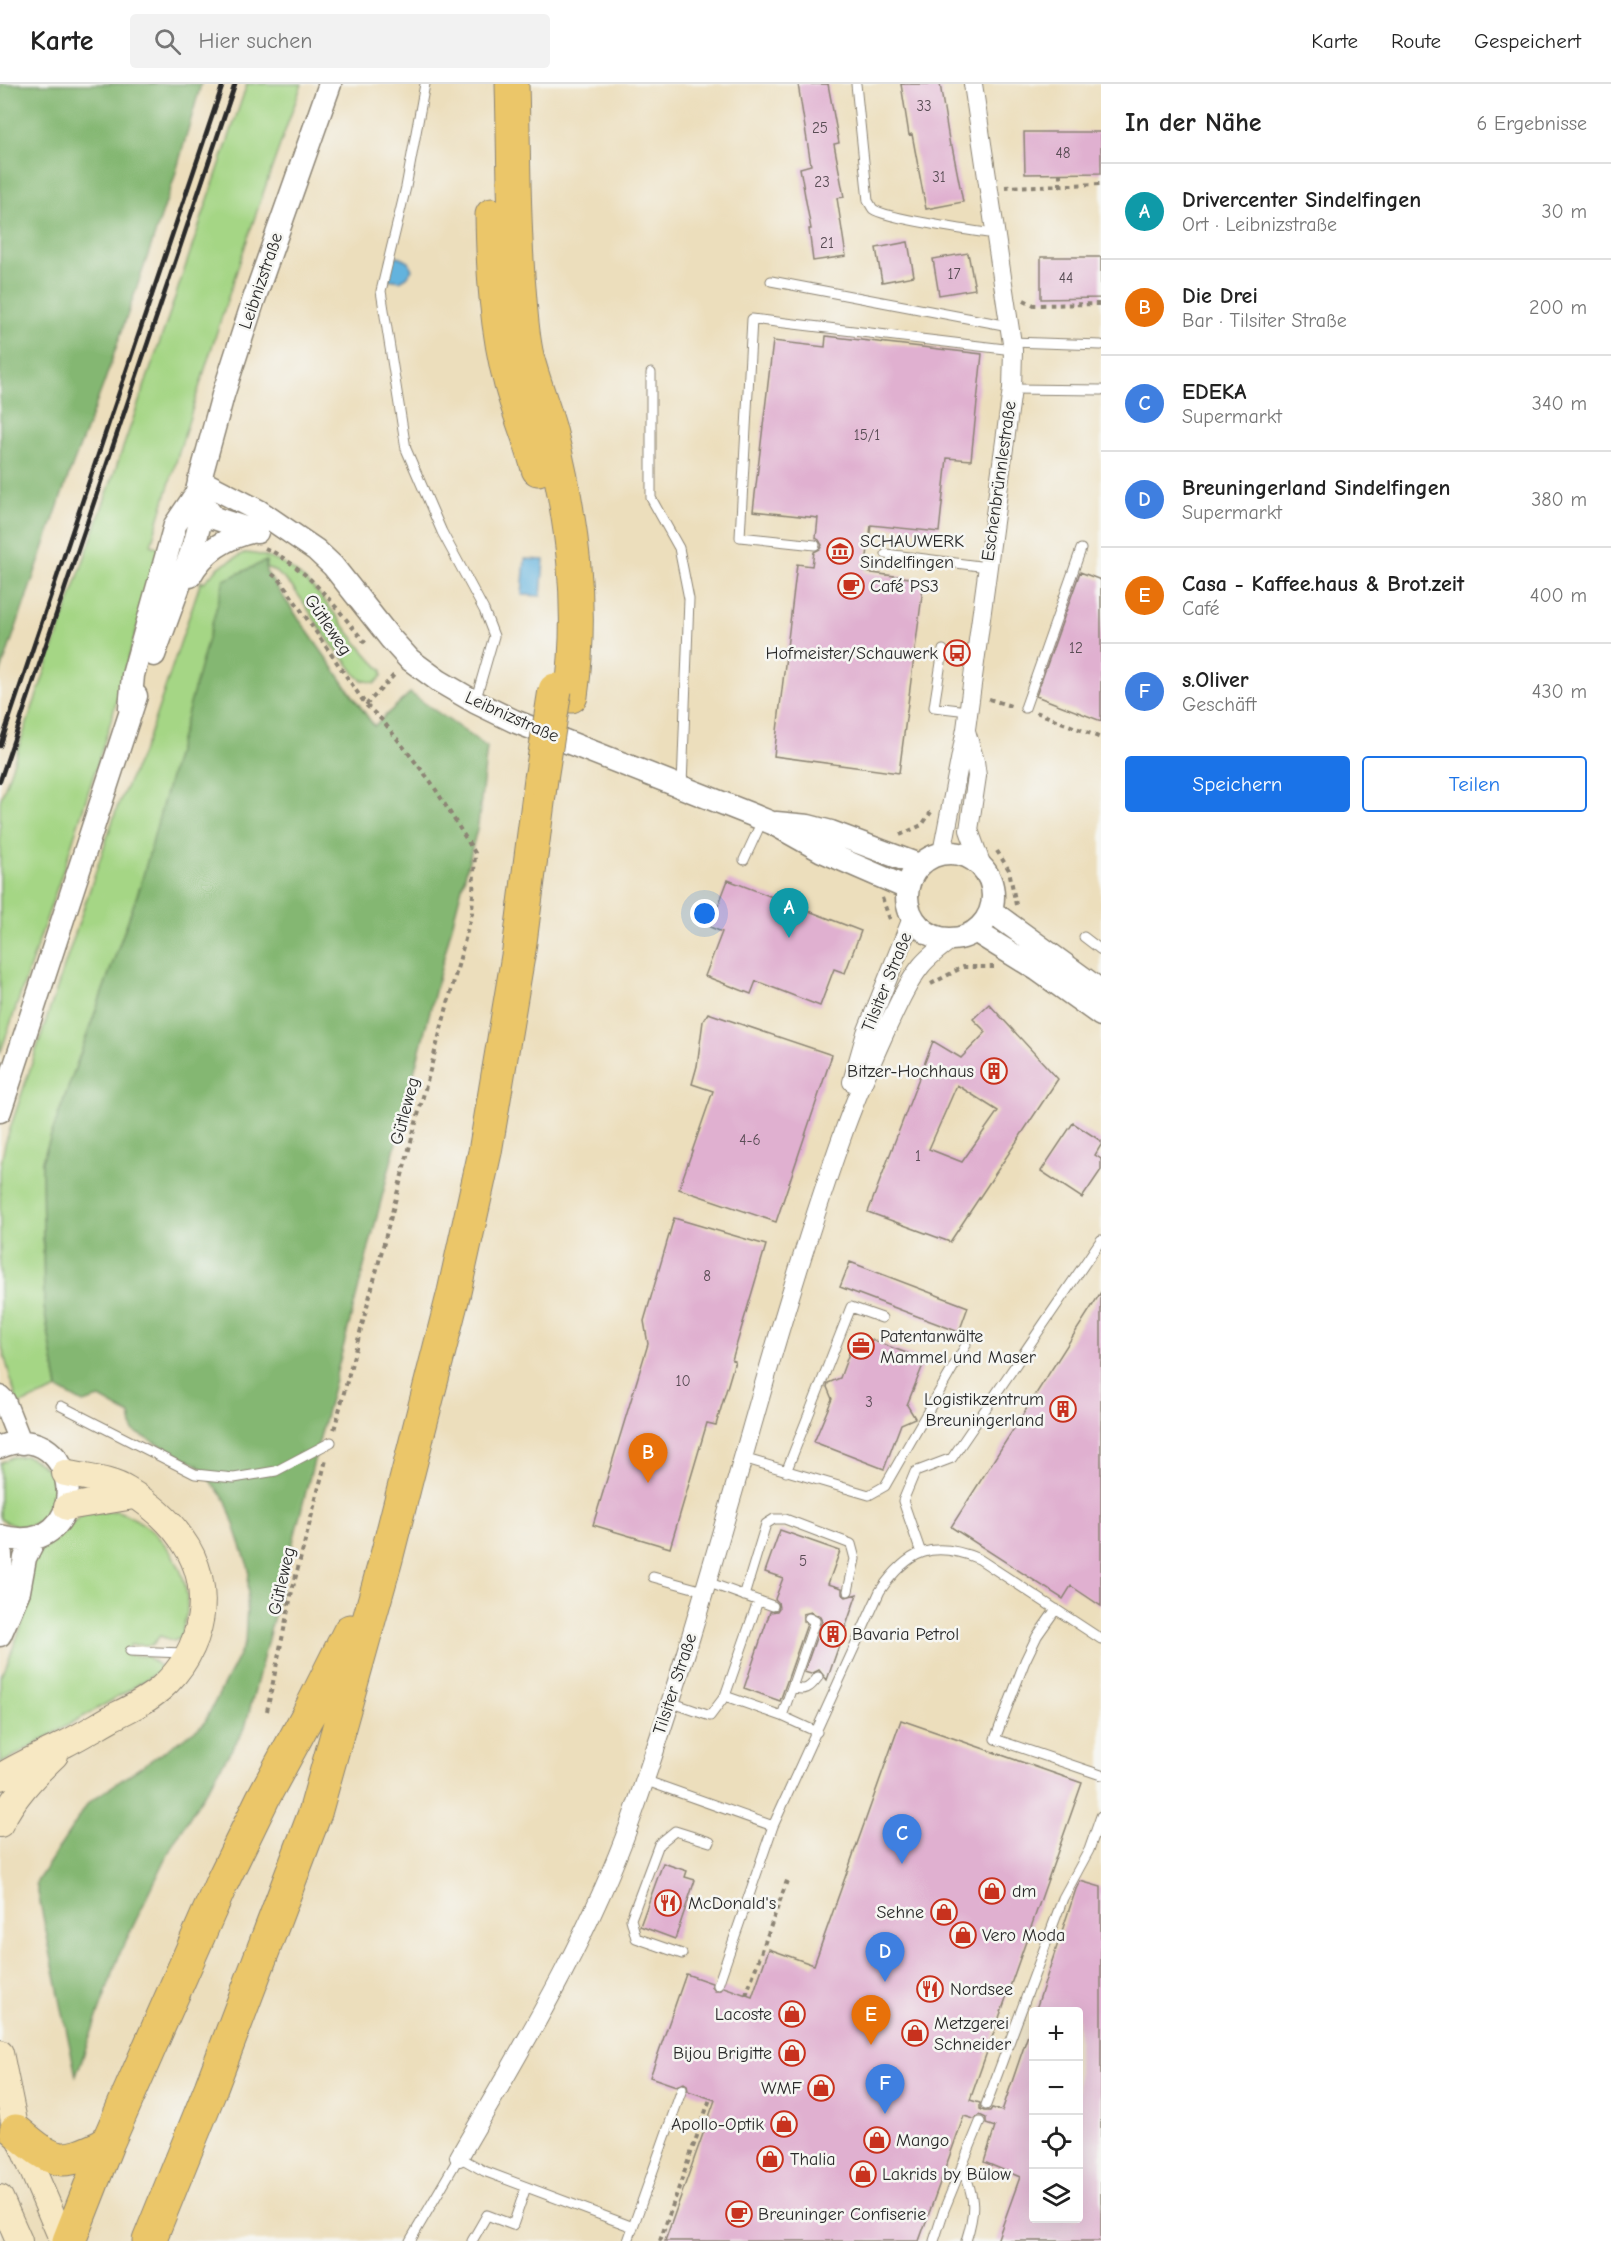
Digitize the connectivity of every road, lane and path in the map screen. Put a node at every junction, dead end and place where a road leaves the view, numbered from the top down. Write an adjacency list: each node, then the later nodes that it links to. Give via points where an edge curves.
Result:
1 (330, 84): 22 (street, Leibnizstraße, via 253,302)
2 (425, 84): 35 (lane, via 381,291 406,449 494,636)
3 (490, 84): 33 (highway, via 497,316 511,384 551,519 560,599)
4 (512, 84): 33 (highway, via 515,243 522,321 527,356 560,471 573,550 576,658)
5 (856, 84): 11 (lane, via 868,201 872,208)
6 (973, 84): 10 (street, Eschenbrünnlestraße)
7 (1060, 173): 9 (path)
8 (1101, 184): 9 (path)
9 (1060, 185): 10 (path)
10 (989, 188): 11 (street, Eschenbrünnlestraße)
11 (996, 234): 14 (street, Eschenbrünnlestraße)
12 (771, 281): 17 (lane)
13 (1071, 298): 15 (path)
14 (1005, 302): 15 (path); 17 (street, Eschenbrünnlestraße)
15 (1071, 304): 16 (path)
16 (1101, 304)
17 (1011, 339): 18 (lane); 20 (street, Eschenbrünnlestraße); 25 (lane, via 752,319 740,537)
18 (1101, 345)
19 (651, 373): 43 (lane, via 651,498 679,548 689,599)
20 (1012, 389): 21 (lane); 28 (street, Eschenbrünnlestraße)
21 (1101, 390)
22 (197, 487): 23 (street, Leibnizstraße, via 214,518); 24 (street, Leibnizstraße, via 259,511); 30 (street, via 202,514); 38 (street, via 175,525 133,675)
23 (255, 531): 24 (street, Leibnizstraße); 30 (street, Leibnizstraße, via 225,541 206,554)
24 (300, 539): 32 (street, Leibnizstraße, via 333,566 372,618)
25 (815, 545)
26 (1081, 549): 37 (lane)
27 (886, 554): 28 (lane)
28 (987, 567): 39 (street, Eschenbrünnlestraße)
29 (272, 574): 36 (path, Gütleweg, via 282,581)
30 (167, 616): 38 (street)
31 (943, 650): 39 (lane, via 934,707)
32 (409, 658): 35 (street, Leibnizstraße); 36 (path)
33 (563, 693): 42 (highway, bridge)
34 (989, 699): 37 (path)
35 (475, 702): 43 (street, Leibnizstraße)
36 (366, 705): 71 (path, Gütleweg, via 431,782 475,853 472,913)
37 (1025, 708): 41 (path)
38 (130, 709): 64 (street)
39 (968, 711): 40 (street, Eschenbrünnlestraße)
40 (966, 729): 48 (street, Eschenbrünnlestraße); 51 (street, Eschenbrünnlestraße, via 977,776 969,830)
41 (1101, 738)
42 (549, 782): 82 (highway, via 485,1152 435,1371); 130 (highway, via 554,826 499,1168 464,1336 424,1494 333,1820 233,2087)
43 (682, 786): 45 (street, Leibnizstraße)
44 (933, 802): 46 (path, via 922,825)
45 (767, 821): 49 (lane); 50 (street, Leibnizstraße, via 831,832); 52 (street, Leibnizstraße, via 822,851)
46 (894, 837)
47 (992, 842): 53 (path, via 1009,870)
48 (942, 853): 50 (street); 51 (street, via 963,854)
49 (744, 860)
50 (919, 865): 52 (street)
51 (982, 866): 54 (street, via 993,887)
52 (907, 888): 55 (street)
53 (1016, 907)
54 (991, 911): 56 (street); 62 (street)
55 (912, 918): 58 (street, via 928,934); 65 (street, Tilsiter Straße, via 866,1033)
56 (975, 932): 58 (street); 63 (street)
57 (1084, 937): 59 (lane)
58 (951, 940): 65 (street, Tilsiter Straße, via 923,964 897,1006 861,1084)
59 (1101, 950)
60 (998, 967): 61 (path, via 963,967)
61 (925, 987)
62 (1101, 991)
63 (1101, 1015)
64 (0, 1111)
65 (825, 1185): 74 (street, Tilsiter Straße)
66 (1101, 1240): 81 (lane, via 952,1458 915,1472 903,1501)
67 (882, 1318): 75 (lane, via 851,1307)
68 (966, 1345): 75 (lane, via 885,1486 869,1495)
69 (0, 1397): 72 (street)
70 (61, 1406): 71 (lane, via 195,1474 234,1478 276,1471)
71 (331, 1442): 99 (path, Gütleweg, via 292,1591)
72 (23, 1443): 73 (street); 76 (street, via 43,1448 57,1459)
73 (0, 1447)
74 (743, 1458): 75 (lane); 84 (street, Tilsiter Straße)
75 (786, 1472)
76 (65, 1473): 77 (main road, via 116,1485); 78 (street)
77 (135, 1496): 78 (main road); 94 (main road, via 182,1538 196,1567 202,1612)
78 (67, 1507): 80 (street, via 59,1521)
79 (0, 1537): 80 (street); 91 (street)
80 (35, 1538): 91 (street, via 25,1558 19,1591)
81 (921, 1553): 89 (lane, via 939,1549 960,1551); 101 (lane, via 902,1564 880,1591)
82 (386, 1559): 120 (highway, via 227,1872); 129 (highway, via 315,1813)
83 (653, 1577): 84 (lane)
84 (705, 1587): 86 (lane); 98 (street, Tilsiter Straße)
85 (848, 1591): 86 (lane, via 855,1559 851,1544 785,1519 774,1519 766,1524)
86 (744, 1596): 87 (lane)
87 (758, 1601): 88 (lane); 97 (lane)
88 (773, 1606)
89 (1056, 1609): 92 (lane); 103 (lane, via 1025,1661 995,1740)
90 (808, 1618): 96 (lane, via 815,1621)
91 (2, 1628)
92 (1101, 1639)
93 (130, 1651): 94 (lane)
94 (189, 1654): 102 (main road, via 158,1690)
95 (818, 1677): 96 (lane, via 804,1690)
96 (792, 1687): 100 (lane)
97 (725, 1696): 98 (lane, via 710,1716); 100 (lane)
98 (670, 1702): 105 (street, Tilsiter Straße)
99 (267, 1711)
100 (782, 1716): 101 (lane)
101 (817, 1732): 108 (lane)
102 (66, 1744): 104 (main road); 107 (main road, via 26,1784)
103 (1101, 1775)
104 (0, 1777)
105 (644, 1780): 108 (lane); 121 (street, Tilsiter Straße, via 618,1856 585,1930)
106 (1101, 1816): 117 (lane, via 1089,1850 1063,1898)
107 (0, 1824)
108 (773, 1826): 112 (lane)
109 (710, 1842): 111 (lane, via 675,1831 659,1844 631,1919 636,1938)
110 (788, 1878): 113 (path)
111 (682, 1954)
112 (718, 1985)
113 (746, 1995)
114 (0, 2053): 119 (main road)
115 (682, 2089): 125 (lane)
116 (710, 2098): 134 (path)
117 (986, 2106)
118 (980, 2122): 122 (lane)
119 (16, 2131): 120 (highway, via 41,2152 60,2159 78,2158); 127 (main road)
120 (107, 2144): 128 (highway)
121 (459, 2157): 123 (lane); 131 (lane)
122 (962, 2165): 135 (lane); 136 (lane, via 973,2195 974,2218)
123 (526, 2187): 125 (lane); 132 (lane, via 513,2225 487,2215)
124 (0, 2198): 126 (main road)
125 (633, 2227): 133 (lane)
126 (18, 2241)
127 (63, 2241)
128 (69, 2241)
129 (149, 2241)
130 (168, 2241)
131 (410, 2241)
132 (472, 2241)
133 (628, 2241)
134 (660, 2241)
135 (934, 2241)
136 (966, 2241)

